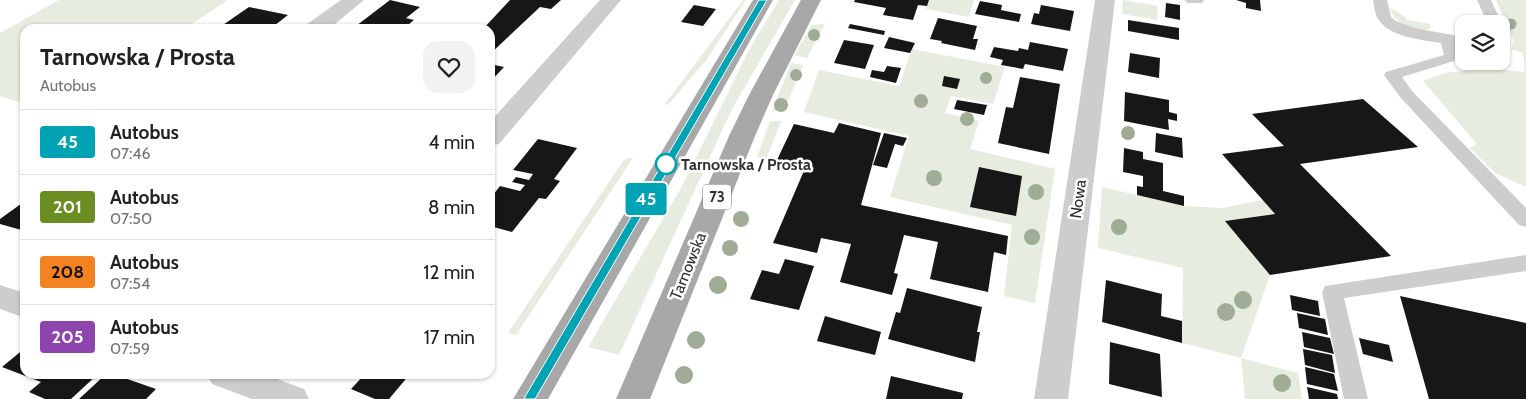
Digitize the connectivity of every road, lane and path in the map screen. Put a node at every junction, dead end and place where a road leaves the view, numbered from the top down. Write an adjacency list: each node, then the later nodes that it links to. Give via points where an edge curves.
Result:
1 (354, 0): 11 (street)
2 (611, 0): 13 (street)
3 (763, 0): 20 (main road)
4 (811, 0): 21 (main road, Tarnowska / 73, via 742,136)
5 (1105, 0): 22 (street, Nowa)
6 (1192, 0): 7 (lane)
7 (1197, 0)
8 (1380, 0): 12 (lane, via 1385,19 1392,25 1408,32)
9 (1484, 0): 10 (lane)
10 (1491, 15)
11 (322, 24)
12 (1455, 40): 14 (lane, via 1452,57 1392,75 1406,94)
13 (495, 132)
14 (1524, 216)
15 (1526, 263): 23 (lane, via 1332,292)
16 (0, 297): 17 (street)
17 (20, 304)
18 (238, 379): 19 (street)
19 (292, 399)
20 (530, 399)
21 (633, 399)
22 (1051, 399)
23 (1356, 399)

